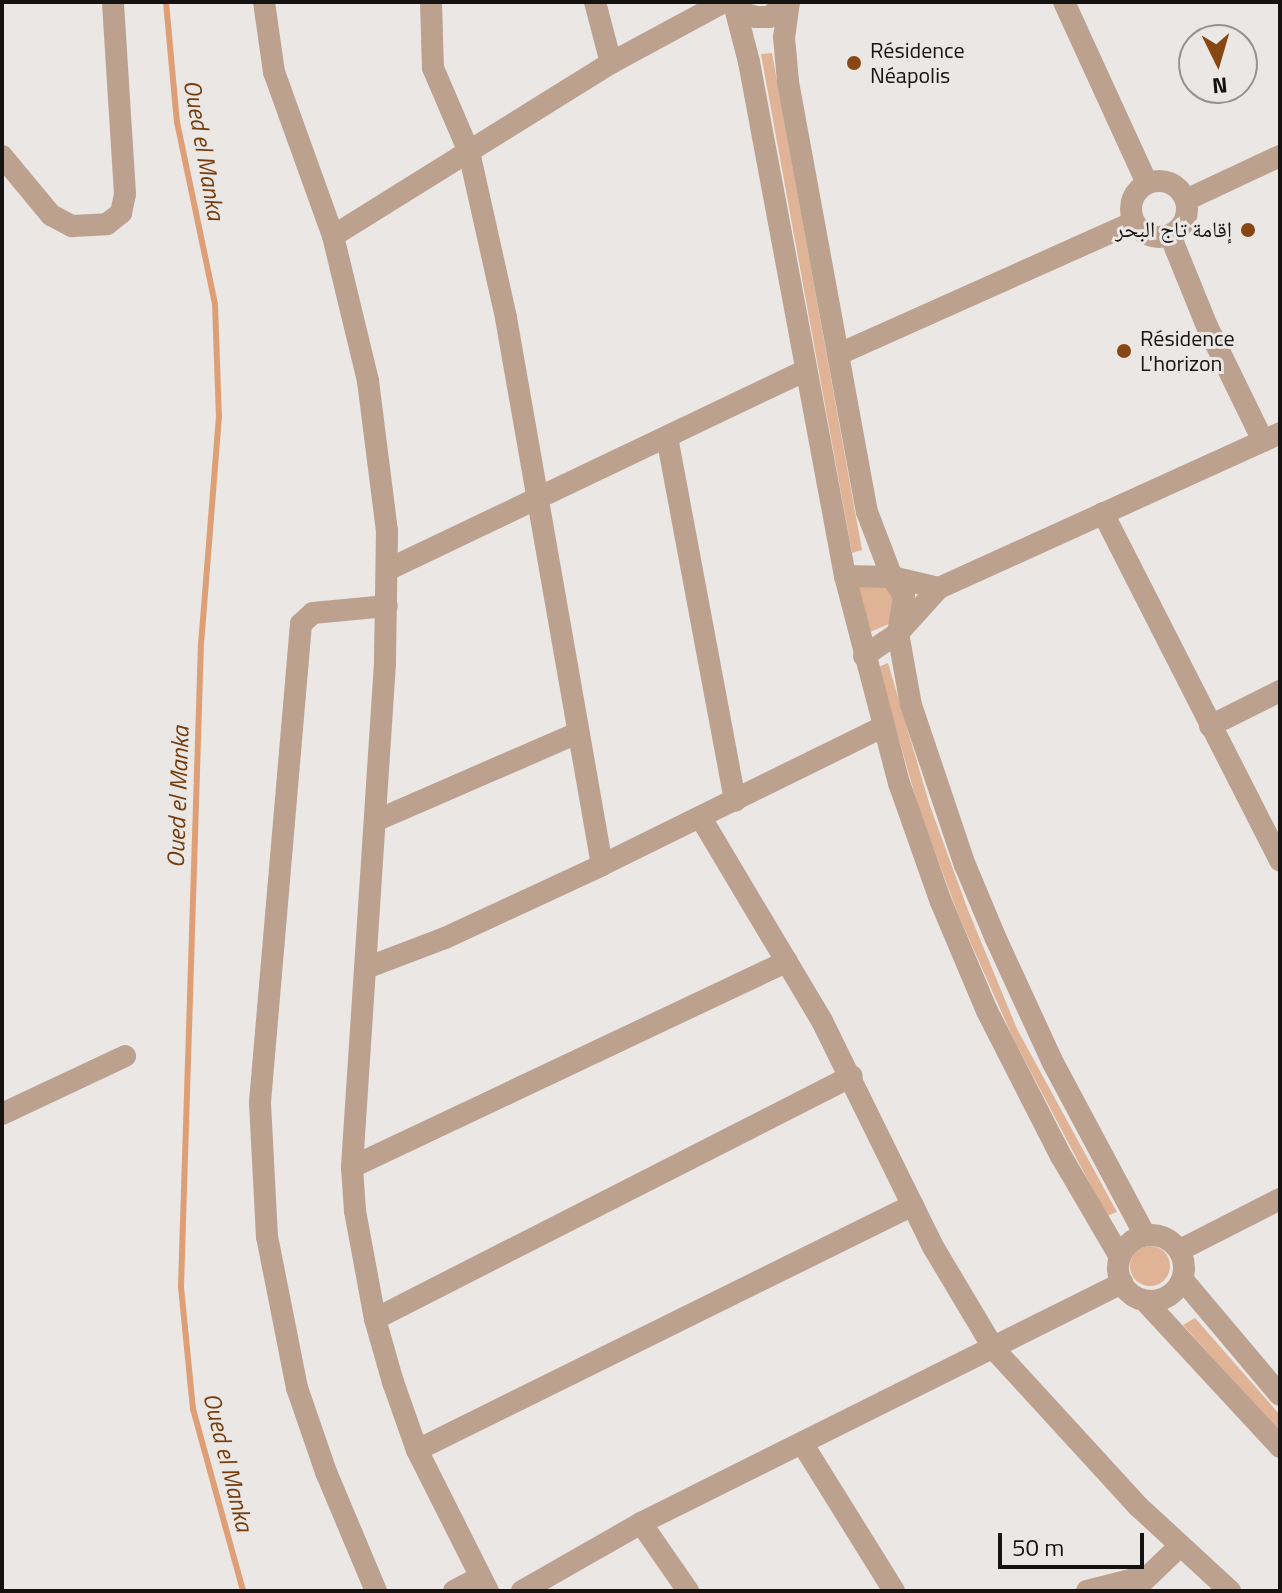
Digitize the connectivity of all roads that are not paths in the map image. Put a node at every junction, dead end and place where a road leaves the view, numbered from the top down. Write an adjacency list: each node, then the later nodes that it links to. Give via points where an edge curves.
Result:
1 (113, 2): 10 (street, via 125,194 121,213 107,224 72,226 51,215)
2 (264, 2): 16 (street, via 274,72)
3 (431, 2): 9 (street, via 433,68)
4 (595, 2): 8 (street)
5 (789, 2): 7 (street, via 769,17 756,17); 17 (street, via 784,37 788,82)
6 (1064, 2): 12 (street)
7 (730, 3): 8 (street); 18 (street, via 749,62)
8 (611, 63): 9 (street)
9 (469, 152): 16 (street); 21 (street, via 506,318)
10 (2, 156)
11 (1280, 156): 13 (street)
12 (1147, 183): 13 (street, via 1170,183); 14 (street, via 1132,200)
13 (1186, 200): 15 (street, via 1184,223)
14 (1134, 222): 15 (street, via 1146,234); 17 (street)
15 (1170, 235): 20 (street, via 1207,326)
16 (333, 236): 23 (street, via 368,381)
17 (839, 354): 25 (street, via 867,512)
18 (806, 370): 19 (street); 24 (street)
19 (667, 437): 21 (street); 34 (street)
20 (1272, 437): 22 (street)
21 (537, 499): 23 (street); 33 (street)
22 (1103, 513): 26 (street); 31 (street)
23 (387, 570): 27 (street)
24 (845, 576): 25 (street); 29 (street)
25 (892, 577): 26 (street); 28 (street, via 904,596)
26 (939, 588): 28 (street)
27 (387, 606): 36 (street); 63 (street, via 313,613 301,624 260,1102 267,1237 297,1388)
28 (898, 633): 29 (street); 47 (street, via 911,705 965,865 1052,1061)
29 (864, 656): 32 (street)
30 (1280, 691): 31 (street)
31 (1210, 726): 37 (street)
32 (882, 727): 34 (street); 49 (street, via 941,902 987,1011)
33 (577, 733): 36 (street); 38 (street)
34 (735, 801): 35 (street)
35 (701, 818): 38 (street); 39 (street)
36 (375, 821): 40 (street)
37 (1280, 861)
38 (602, 865): 40 (street, via 445,938)
39 (787, 961): 42 (street); 44 (street)
40 (366, 968): 44 (street)
41 (125, 1056): 43 (street)
42 (852, 1076): 46 (street); 53 (street)
43 (2, 1114)
44 (352, 1167): 53 (street)
45 (1280, 1199): 48 (street)
46 (913, 1205): 54 (street); 58 (street)
47 (1145, 1235): 48 (street, via 1158,1235); 49 (street)
48 (1180, 1250): 50 (street)
49 (1120, 1257): 51 (street)
50 (1183, 1280): 52 (street, via 1168,1297); 55 (street)
51 (1122, 1283): 52 (street); 54 (street)
52 (1145, 1301): 57 (street)
53 (375, 1319): 58 (street)
54 (994, 1349): 56 (street); 60 (street)
55 (1280, 1395)
56 (802, 1443): 59 (street); 67 (street)
57 (1280, 1447)
58 (417, 1450): 62 (street)
59 (641, 1523): 65 (street); 66 (street)
60 (1180, 1546): 61 (street); 69 (street)
61 (1139, 1583): 68 (street)
62 (484, 1584): 64 (street)
63 (376, 1591)
64 (454, 1591)
65 (522, 1591)
66 (688, 1591)
67 (894, 1591)
68 (1087, 1591)
69 (1230, 1591)

